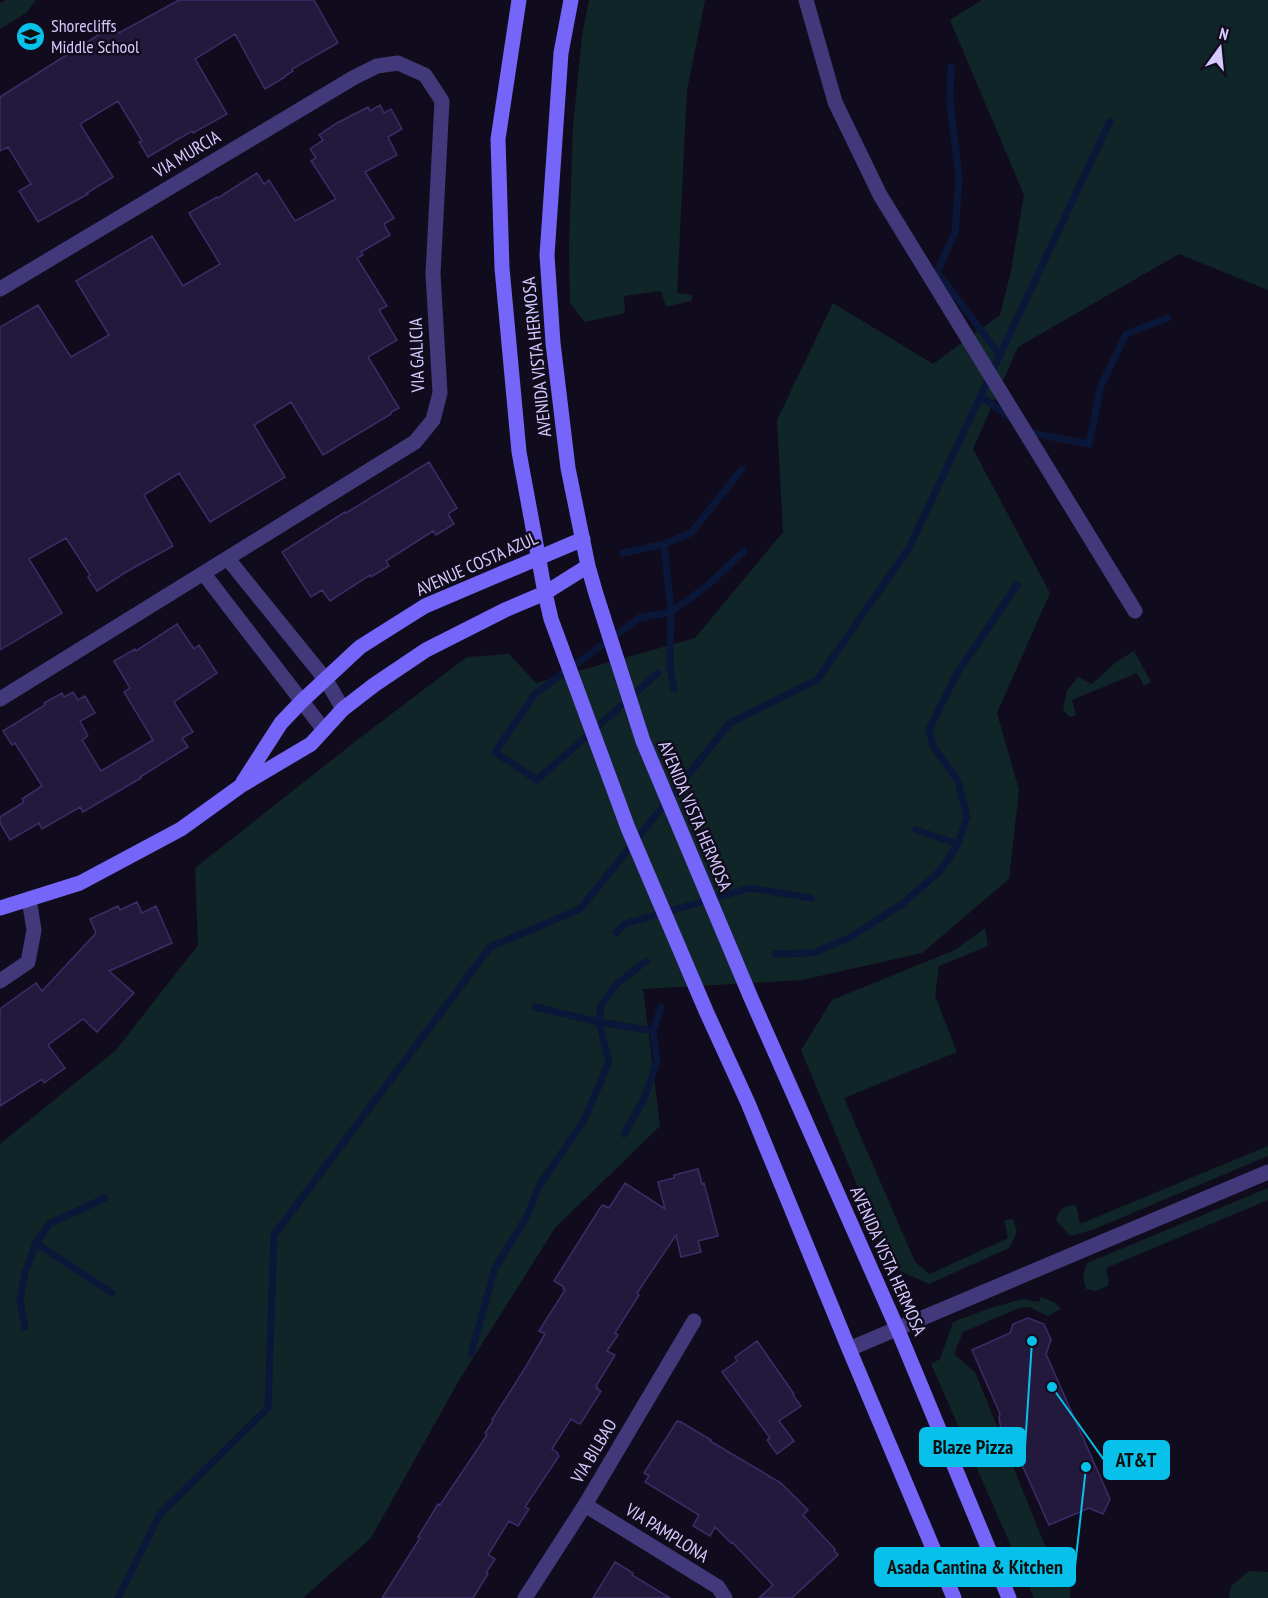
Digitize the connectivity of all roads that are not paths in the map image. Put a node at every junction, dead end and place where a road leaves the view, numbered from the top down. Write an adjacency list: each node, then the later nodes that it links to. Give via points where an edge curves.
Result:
1 (519, 0): 7 (main road, AVENIDA VISTA HERMOSA, via 498,139 502,268 519,452)
2 (570, 0): 6 (main road, AVENIDA VISTA HERMOSA, via 561,53 547,255 568,468)
3 (806, 0): 12 (street, via 835,102 880,195)
4 (398, 63): 5 (street, VIA MURCIA, via 377,66 353,78); 8 (street, VIA GALICIA, via 425,75 442,101 433,274 440,393 433,420 415,442)
5 (0, 289)
6 (583, 539): 7 (main road, AVENUE COSTA AZUL); 9 (main road, AVENIDA VISTA HERMOSA)
7 (539, 558): 11 (main road, AVENIDA VISTA HERMOSA); 13 (main road, AVENUE COSTA AZUL, via 425,606 360,648)
8 (228, 559): 10 (street, VIA GALICIA); 13 (street)
9 (588, 566): 11 (main road, AVENUE COSTA AZUL); 24 (main road, AVENIDA VISTA HERMOSA, via 643,741)
10 (204, 574): 14 (street, VIA GALICIA); 15 (street)
11 (545, 593): 16 (main road, AVENUE COSTA AZUL, via 426,650); 25 (main road, AVENIDA VISTA HERMOSA, via 551,619 628,828 748,1103)
12 (1135, 611)
13 (326, 680): 15 (main road, AVENUE COSTA AZUL); 16 (street)
14 (0, 699)
15 (302, 701): 17 (street); 18 (main road, AVENUE COSTA AZUL, via 281,723)
16 (343, 709): 17 (main road, AVENUE COSTA AZUL)
17 (324, 730): 18 (main road, AVENUE COSTA AZUL, via 311,744)
18 (242, 784): 19 (main road, AVENUE COSTA AZUL, via 181,829 80,883)
19 (29, 899): 20 (main road, AVENUE COSTA AZUL); 21 (street, via 34,930 28,962)
20 (0, 908)
21 (0, 981)
22 (1268, 1172): 24 (street)
23 (694, 1322): 26 (street, VIA BILBAO)
24 (897, 1328): 25 (street); 30 (main road, AVENIDA VISTA HERMOSA)
25 (849, 1349): 29 (main road, AVENIDA VISTA HERMOSA)
26 (585, 1505): 27 (street, VIA BILBAO); 28 (street, VIA PAMPLONA, via 718,1587)
27 (525, 1598)
28 (725, 1598)
29 (954, 1598)
30 (1009, 1598)

